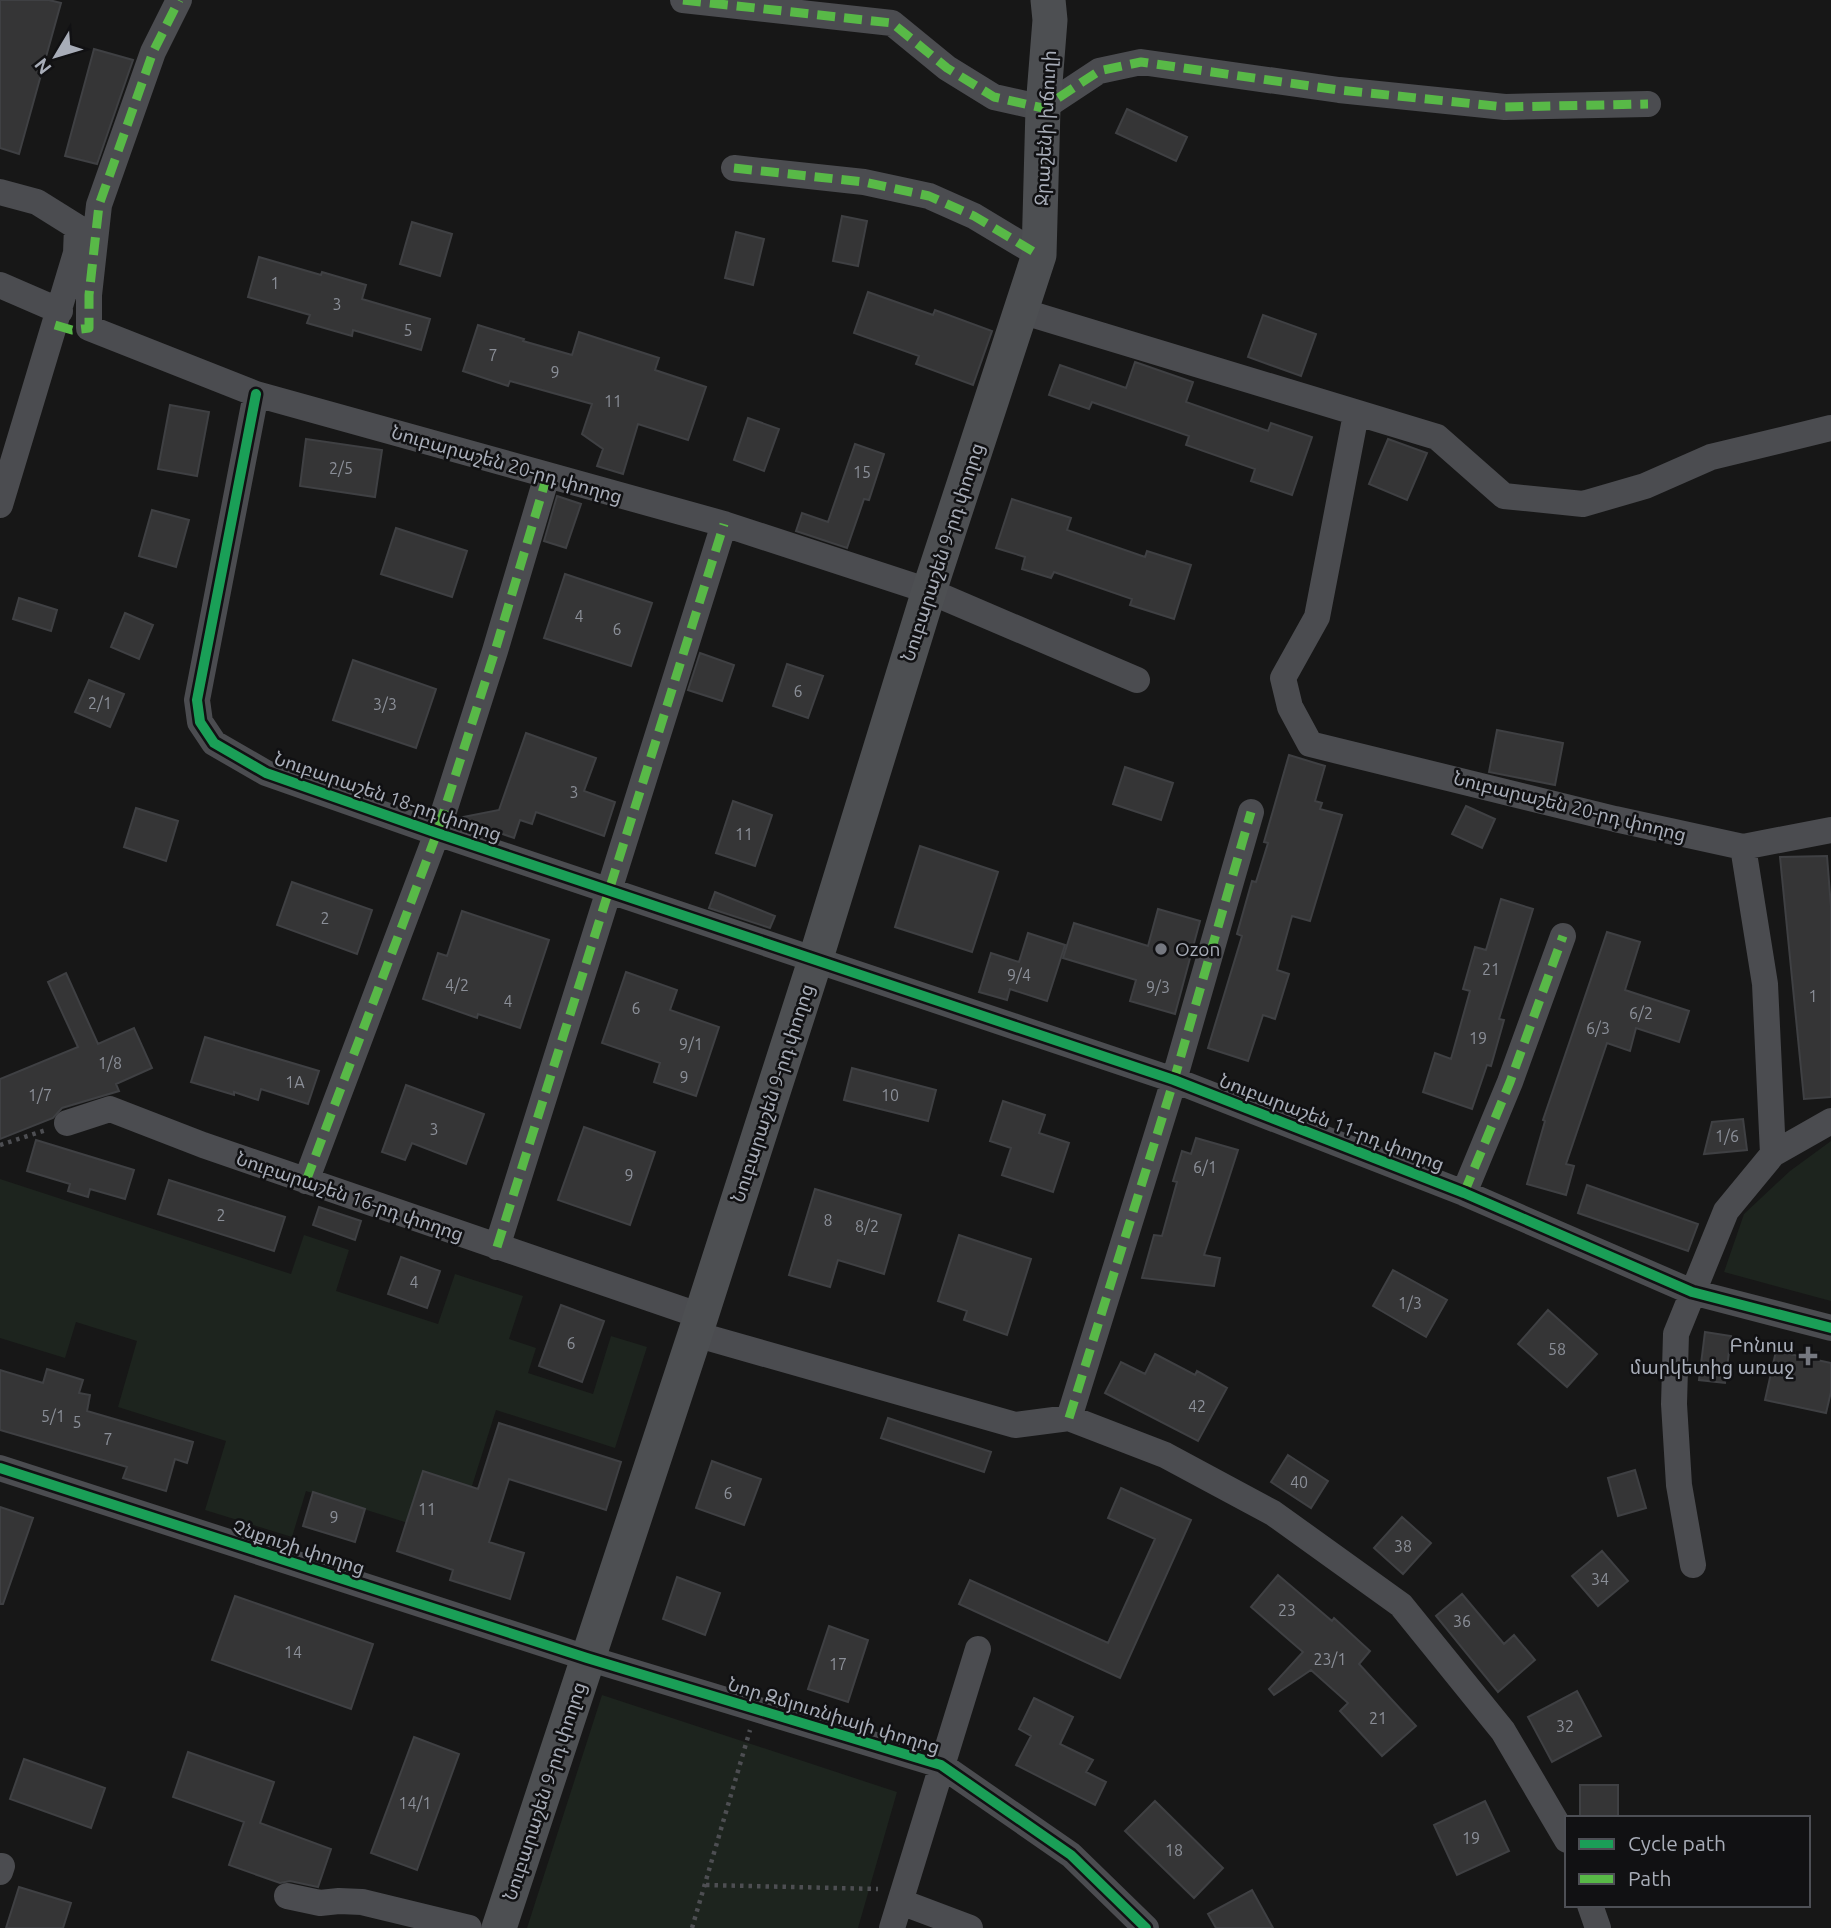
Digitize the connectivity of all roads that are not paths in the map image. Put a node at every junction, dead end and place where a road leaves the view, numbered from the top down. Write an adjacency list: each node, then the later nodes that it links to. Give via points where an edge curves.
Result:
1 (179, 0): 12 (street, Նուբարաշեն 20-րդ փողոց, via 153,52 99,205 89,328)
2 (683, 0): 5 (street, via 892,23 947,68 993,97)
3 (1048, 0): 5 (main road, Ջրաշենի խճուղի)
4 (1647, 104): 5 (street, via 1505,107 1141,62 1099,72)
5 (1043, 108): 8 (main road, Ջրաշենի խճուղի)
6 (734, 168): 8 (street, via 852,181 929,196 974,216)
7 (0, 192): 10 (street, via 37,202 78,227)
8 (1039, 255): 11 (main road, Նուբարաշեն 9-րդ փողոց)
9 (0, 285): 10 (street)
10 (60, 311): 16 (street)
11 (1021, 311): 13 (street); 18 (main road, Նուբարաշեն 9-րդ փողոց)
12 (256, 394): 15 (street, Նուբարաշեն 20-րդ փողոց); 22 (street, Նուբարաշեն 18-րդ փողոց, via 197,699 200,722 215,743 266,773)
13 (1356, 414): 14 (street, via 1437,437 1504,496 1583,503 1645,486 1711,457); 23 (street, Նուբարաշեն 20-րդ փողոց, via 1317,618 1283,678 1290,707 1310,744)
14 (1831, 428)
15 (547, 475): 17 (street, Նուբարաշեն 20-րդ փողոց); 22 (street)
16 (0, 506)
17 (724, 524): 18 (street, Նուբարաշեն 20-րդ փողոց); 24 (street)
18 (929, 591): 19 (street, Նուբարաշեն 20-րդ փողոց); 26 (main road, Նուբարաշեն 9-րդ փողոց)
19 (1137, 680)
20 (1251, 811): 27 (street)
21 (1831, 830): 23 (street, Նուբարաշեն 20-րդ փողոց)
22 (437, 833): 24 (street, Նուբարաշեն 18-րդ փողոց); 31 (street)
23 (1743, 847): 30 (street, via 1765,984)
24 (610, 890): 26 (street, Նուբարաշեն 18-րդ փողոց); 33 (street)
25 (1563, 936): 32 (street)
26 (815, 961): 27 (street, Նուբարաշեն 11-րդ փողոց); 35 (main road, Նուբարաշեն 9-րդ փողոց)
27 (1174, 1080): 32 (street, Նուբարաշեն 11-րդ փողոց); 37 (street)
28 (1831, 1121): 30 (street)
29 (66, 1124): 31 (street, Նուբարաշեն 16-րդ փողոց, via 110,1109)
30 (1773, 1154): 34 (street, via 1726,1211)
31 (306, 1181): 33 (street, Նուբարաշեն 16-րդ փողոց)
32 (1464, 1193): 34 (street, Նուբարաշեն 11-րդ փողոց)
33 (498, 1247): 35 (street, Նուբարաշեն 16-րդ փողոց)
34 (1692, 1292): 36 (street, Նուբարաշեն 11-րդ փողոց); 39 (street, via 1676,1334 1674,1404 1679,1485)
35 (698, 1325): 37 (street, Նուբարաշեն 16-րդ փողոց, via 1014,1425); 41 (main road, Նուբարաշեն 9-րդ փողոց)
36 (1831, 1328)
37 (1069, 1419): 43 (street, via 1165,1455 1273,1513 1401,1605 1503,1731)
38 (0, 1468): 41 (street, Չնքուշի փողոց)
39 (1693, 1565)
40 (978, 1648): 42 (street)
41 (587, 1658): 42 (street, Նոր Զմյուռնիայի փողոց); 48 (main road, Նուբարաշեն 9-րդ փողոց)
42 (941, 1765): 45 (street); 51 (street, Նոր Զմյուռնիայի փողոց, via 1071,1855)
43 (1565, 1837)
44 (287, 1896): 47 (street, via 320,1903 362,1902)
45 (902, 1899): 49 (street); 50 (street)
46 (1591, 1907): 52 (street)
47 (469, 1928)
48 (499, 1928)
49 (892, 1928)
50 (970, 1928)
51 (1146, 1928)
52 (1598, 1928)

